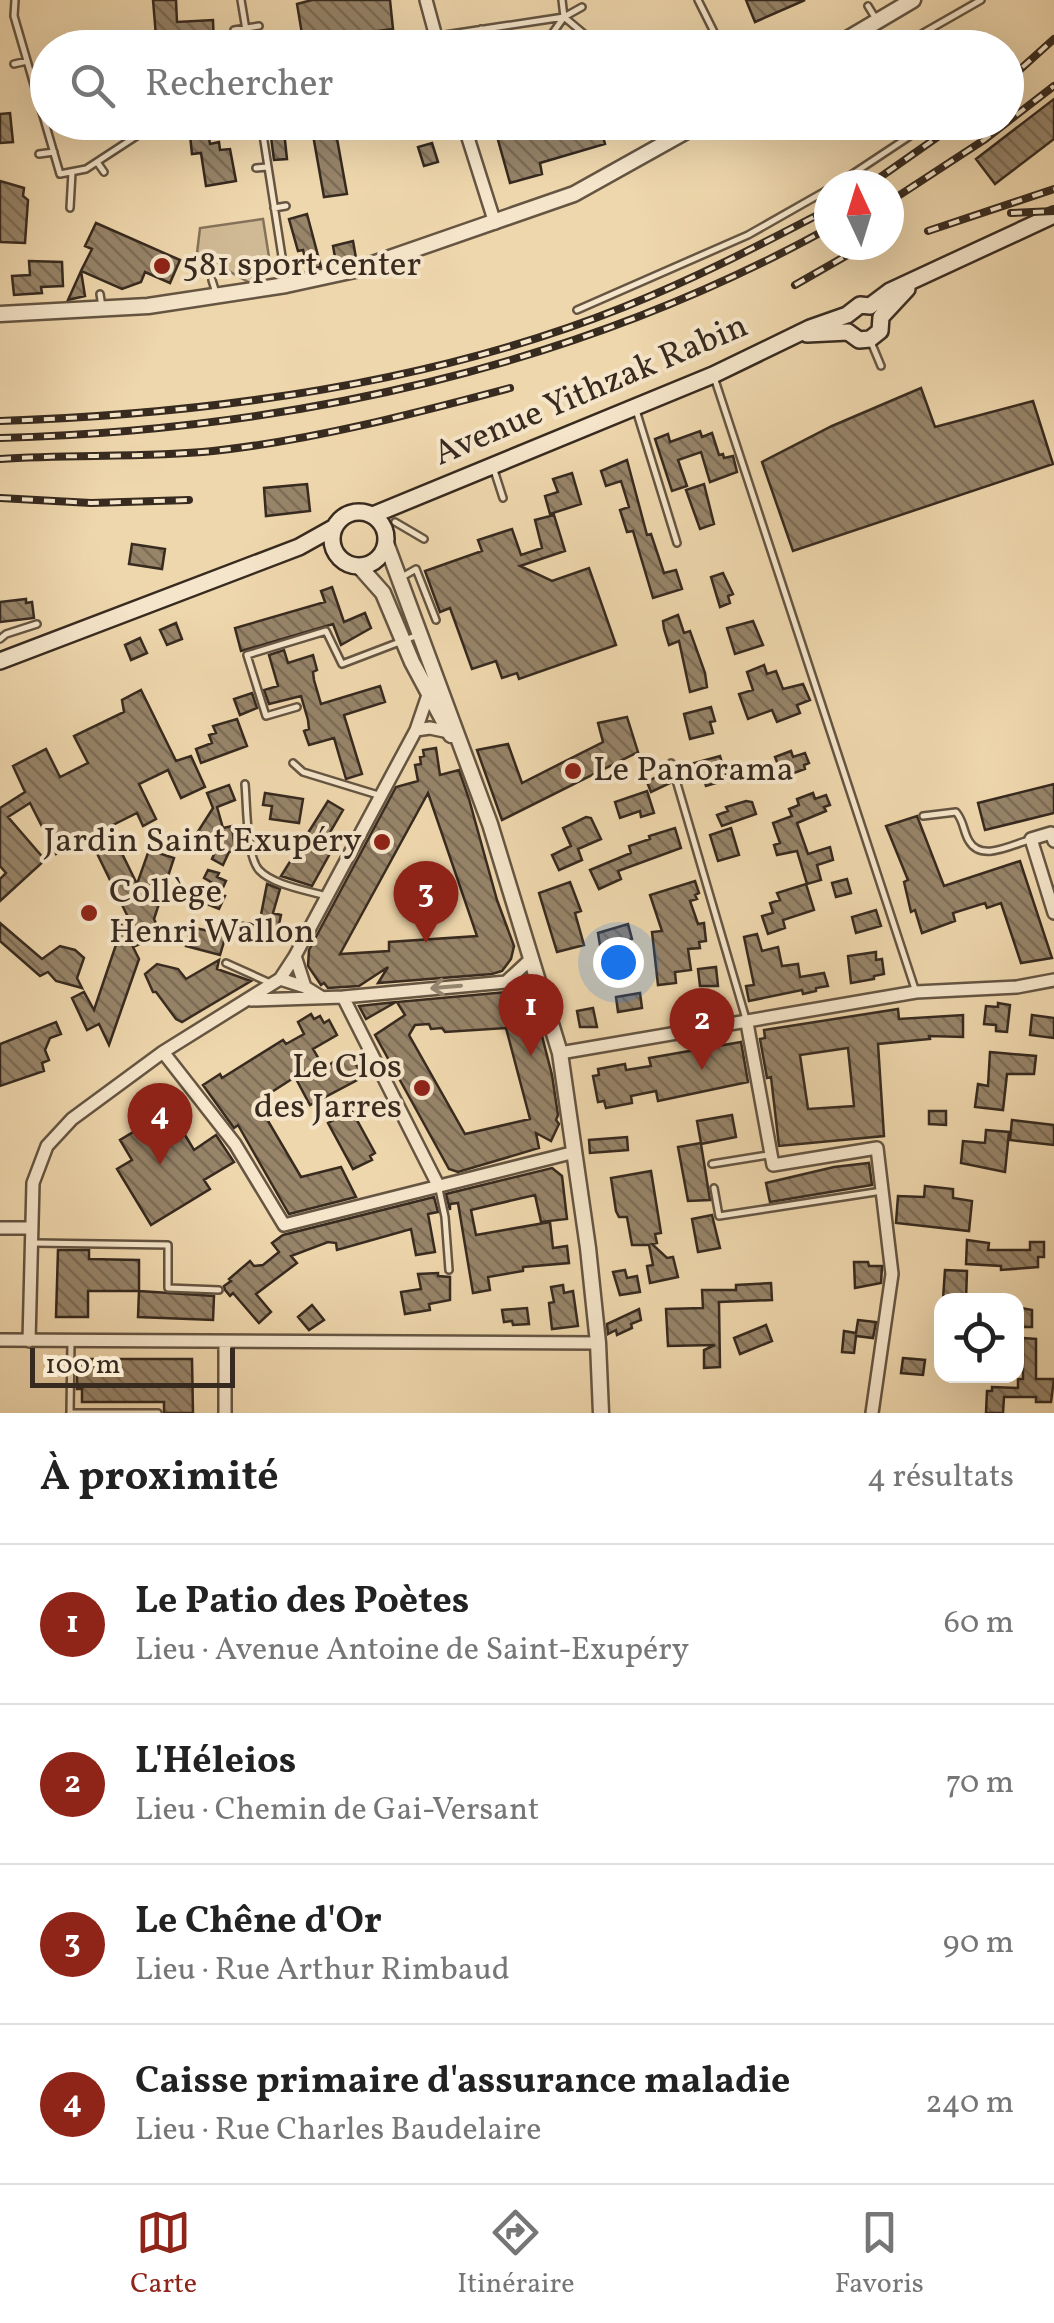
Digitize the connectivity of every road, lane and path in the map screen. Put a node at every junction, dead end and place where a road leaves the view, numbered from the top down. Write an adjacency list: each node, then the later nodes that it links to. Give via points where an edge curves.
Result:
1 (241, 0): 13 (lane)
2 (562, 0): 10 (lane)
3 (698, 0): 19 (lane)
4 (913, 0): 11 (street)
5 (981, 0): 21 (lane)
6 (16, 1): 7 (lane); 22 (lane)
7 (6, 6)
8 (582, 6): 10 (lane)
9 (868, 6): 11 (lane)
10 (564, 16): 14 (lane); 17 (lane); 18 (lane)
11 (877, 21): 20 (street)
12 (260, 26): 13 (lane)
13 (246, 28): 15 (lane)
14 (481, 29): 16 (lane)
15 (234, 30)
16 (478, 30)
17 (555, 30)
18 (579, 30)
19 (713, 30)
20 (862, 30)
21 (935, 30)
22 (27, 61): 23 (lane); 24 (lane)
23 (14, 64)
24 (30, 71)
25 (50, 140): 31 (lane)
26 (131, 140): 33 (lane)
27 (264, 140): 34 (lane)
28 (474, 140): 44 (street)
29 (671, 140): 44 (street, via 574,194)
30 (903, 140): 36 (lane)
31 (54, 152): 32 (lane); 37 (lane, via 60,174)
32 (40, 154)
33 (98, 162): 37 (lane); 38 (lane)
34 (268, 167): 35 (lane); 42 (lane)
35 (256, 168)
36 (858, 170)
37 (72, 172): 41 (lane)
38 (104, 172)
39 (814, 198): 48 (lane, via 748,236)
40 (286, 206): 42 (lane)
41 (70, 208)
42 (274, 208): 46 (lane)
43 (1054, 215): 49 (main road, via 890,291)
44 (495, 223): 46 (street, via 356,270)
45 (212, 280): 47 (lane)
46 (286, 285): 47 (street)
47 (217, 296): 50 (street)
48 (577, 310)
49 (875, 311): 51 (main road, via 860,305); 54 (main road, via 880,330)
50 (0, 314)
51 (847, 314): 52 (main road); 53 (main road, Avenue Yithzak Rabin)
52 (848, 332): 53 (main road); 54 (main road)
53 (795, 337): 56 (main road, Avenue Yithzak Rabin)
54 (870, 339): 55 (lane)
55 (881, 366)
56 (714, 374): 57 (main road, Avenue Yithzak Rabin); 101 (lane)
57 (636, 408): 58 (main road, Avenue Yithzak Rabin); 65 (lane)
58 (493, 466): 59 (lane); 60 (main road, Avenue Yithzak Rabin)
59 (502, 498)
60 (411, 502): 61 (main road, Avenue Yithzak Rabin); 63 (main road, Avenue Yithzak Rabin)
61 (372, 515): 62 (main road, via 346,514); 63 (main road)
62 (333, 528): 66 (main road); 67 (main road)
63 (389, 533): 64 (lane); 69 (main road, via 377,559); 71 (street)
64 (424, 540)
65 (677, 543)
66 (299, 547): 67 (main road); 78 (main road)
67 (335, 553): 69 (main road)
68 (422, 562): 70 (lane)
69 (359, 566): 76 (street, via 384,594)
70 (416, 568): 71 (lane); 72 (lane)
71 (400, 578): 74 (street)
72 (436, 620)
73 (37, 624): 75 (lane)
74 (421, 634): 76 (lane); 77 (street)
75 (0, 639)
76 (403, 640): 79 (street); 80 (lane, via 342,664 326,632 247,655 266,716)
77 (428, 653): 79 (street); 83 (street)
78 (0, 660)
79 (429, 695): 81 (street); 82 (street)
80 (297, 708)
81 (416, 730): 82 (street); 87 (street)
82 (449, 732): 83 (street)
83 (464, 755): 94 (street)
84 (671, 762): 106 (lane)
85 (293, 763): 87 (lane, via 302,772)
86 (244, 784): 91 (lane, via 256,866)
87 (380, 796): 91 (street)
88 (923, 816): 90 (lane, via 960,815 978,851)
89 (1053, 835): 90 (street)
90 (1031, 839): 92 (street)
91 (326, 896): 93 (street)
92 (1054, 914)
93 (296, 956): 97 (street); 99 (street)
94 (532, 958): 98 (street); 100 (street)
95 (226, 963): 97 (lane)
96 (1054, 980): 101 (street)
97 (276, 982): 99 (street); 104 (street); 105 (street)
98 (506, 982): 100 (street); 103 (street, one-way to 103)
99 (306, 986): 102 (street)
100 (542, 991): 108 (street)
101 (916, 992): 106 (street)
102 (321, 997): 103 (street); 104 (street)
103 (343, 997): 112 (street)
104 (290, 998): 105 (street)
105 (251, 1000): 107 (street)
106 (747, 1022): 108 (street); 110 (street)
107 (163, 1052): 112 (street, via 235,1144 284,1225); 116 (street, via 46,1146 34,1183)
108 (560, 1053): 109 (street)
109 (574, 1152): 112 (street); 124 (street)
110 (771, 1154): 111 (lane); 114 (street, via 773,1166 877,1148)
111 (712, 1164)
112 (438, 1185): 118 (lane)
113 (714, 1188): 114 (lane, via 719,1216)
114 (885, 1191): 128 (street, via 892,1274)
115 (0, 1228): 116 (street)
116 (32, 1228): 117 (street)
117 (32, 1243): 119 (lane, via 168,1245 168,1288); 121 (street)
118 (449, 1270)
119 (219, 1290)
120 (0, 1340): 121 (street)
121 (29, 1341): 122 (street)
122 (71, 1341): 123 (street); 125 (lane, via 70,1413)
123 (225, 1342): 124 (street); 126 (street)
124 (598, 1343): 127 (street)
125 (158, 1413)
126 (224, 1413)
127 (601, 1413)
128 (872, 1413)

